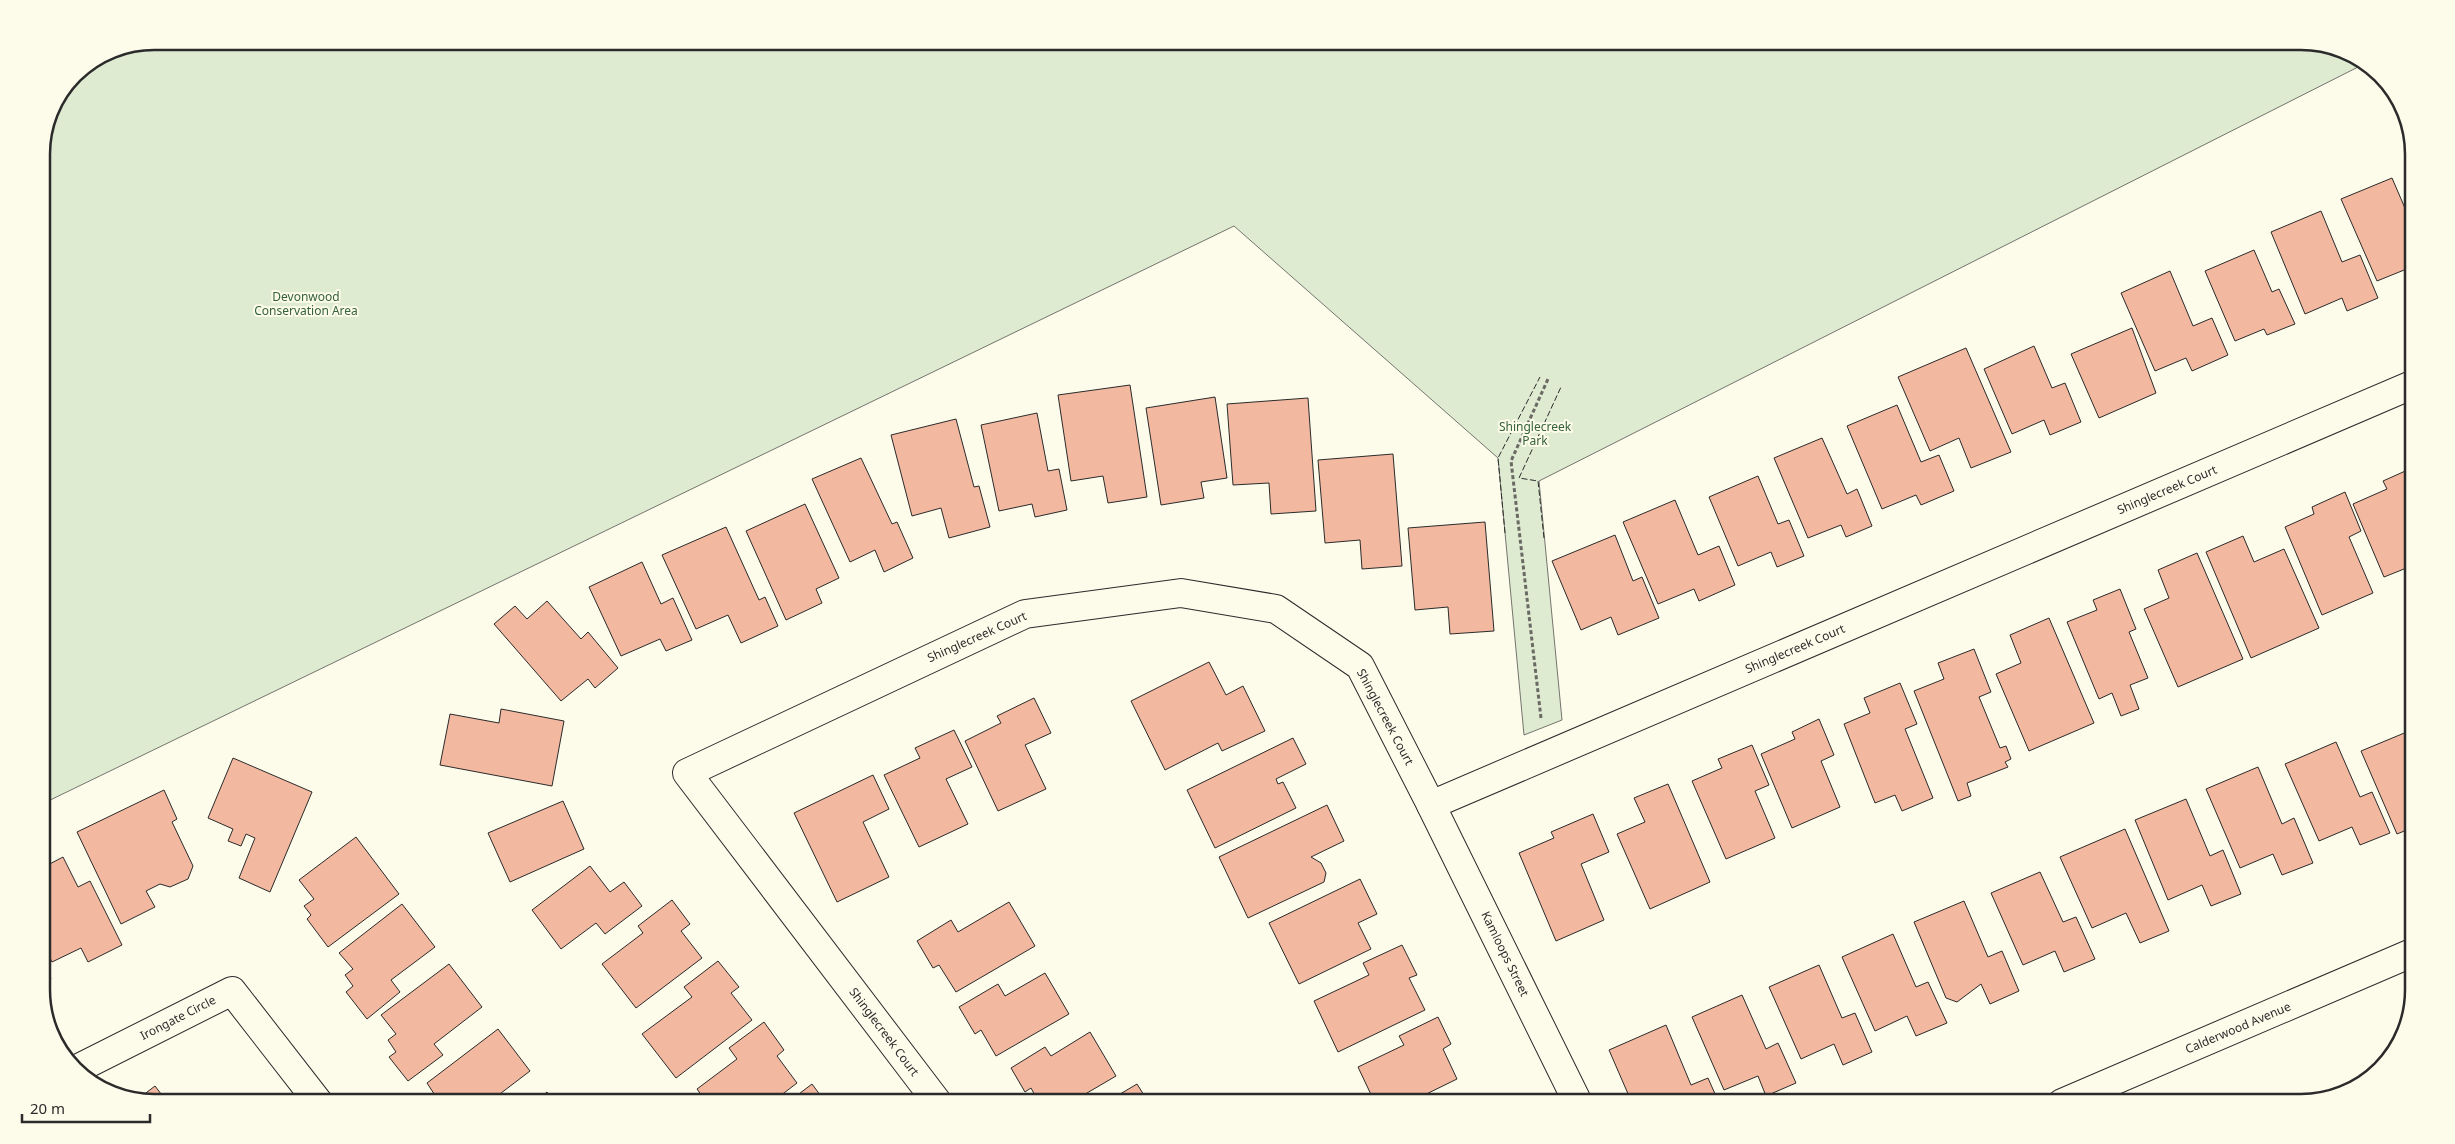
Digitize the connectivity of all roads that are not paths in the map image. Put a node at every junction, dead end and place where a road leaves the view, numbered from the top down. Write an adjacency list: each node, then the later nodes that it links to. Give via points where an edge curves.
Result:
1 (2405, 388): 2 (street, Shinglecreek Court)
2 (1432, 805): 6 (street, Shinglecreek Court, via 1360,666 1276,609 1181,593 1025,614 688,773); 7 (street, Kamloops Street)
3 (2405, 956): 8 (street, Calderwood Avenue)
4 (84, 1066): 5 (street, Irongate Circle, via 232,991)
5 (312, 1094)
6 (931, 1094)
7 (1574, 1094)
8 (2083, 1094)

